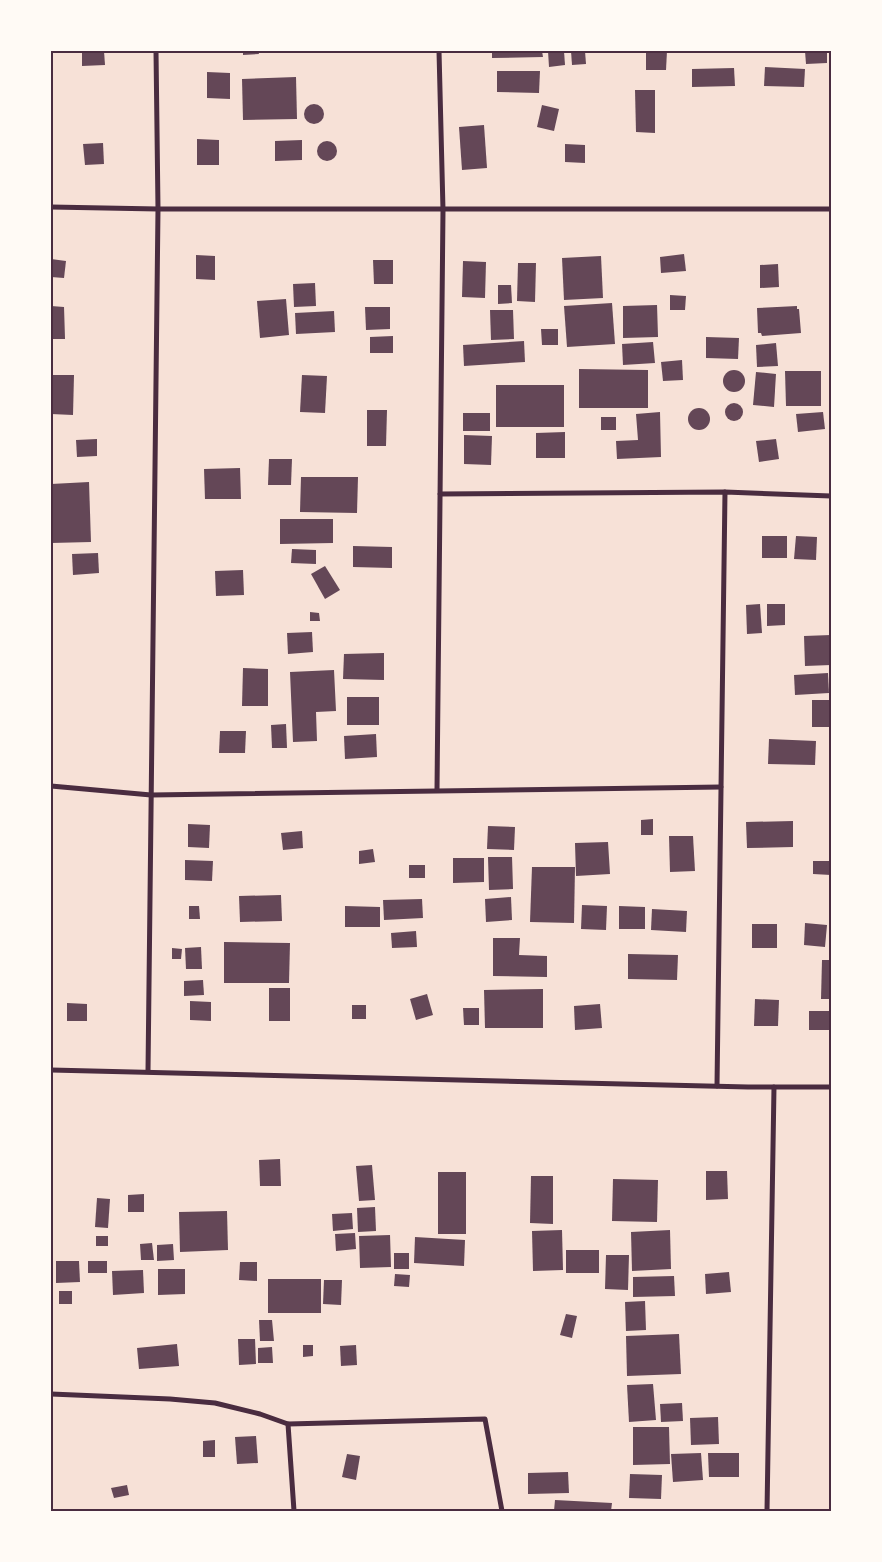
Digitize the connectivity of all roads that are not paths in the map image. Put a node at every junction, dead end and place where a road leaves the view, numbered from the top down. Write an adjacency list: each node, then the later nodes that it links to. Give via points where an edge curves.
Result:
1 (156, 51): 4 (street)
2 (439, 51): 6 (street)
3 (51, 207): 4 (street)
4 (158, 209): 6 (street); 13 (street)
5 (831, 209): 6 (street)
6 (443, 210): 8 (street)
7 (725, 492): 8 (street); 9 (street); 11 (street)
8 (440, 494): 12 (street)
9 (831, 496)
10 (51, 786): 13 (street)
11 (721, 787): 12 (street); 16 (street)
12 (437, 790): 13 (street)
13 (151, 795): 15 (street)
14 (51, 1070): 15 (street)
15 (148, 1072): 16 (street)
16 (717, 1086): 17 (street)
17 (774, 1087): 18 (street); 23 (street)
18 (831, 1087)
19 (51, 1394): 20 (street, via 215,1403)
20 (288, 1424): 21 (street); 22 (street, via 486,1419)
21 (294, 1511)
22 (502, 1511)
23 (767, 1511)

